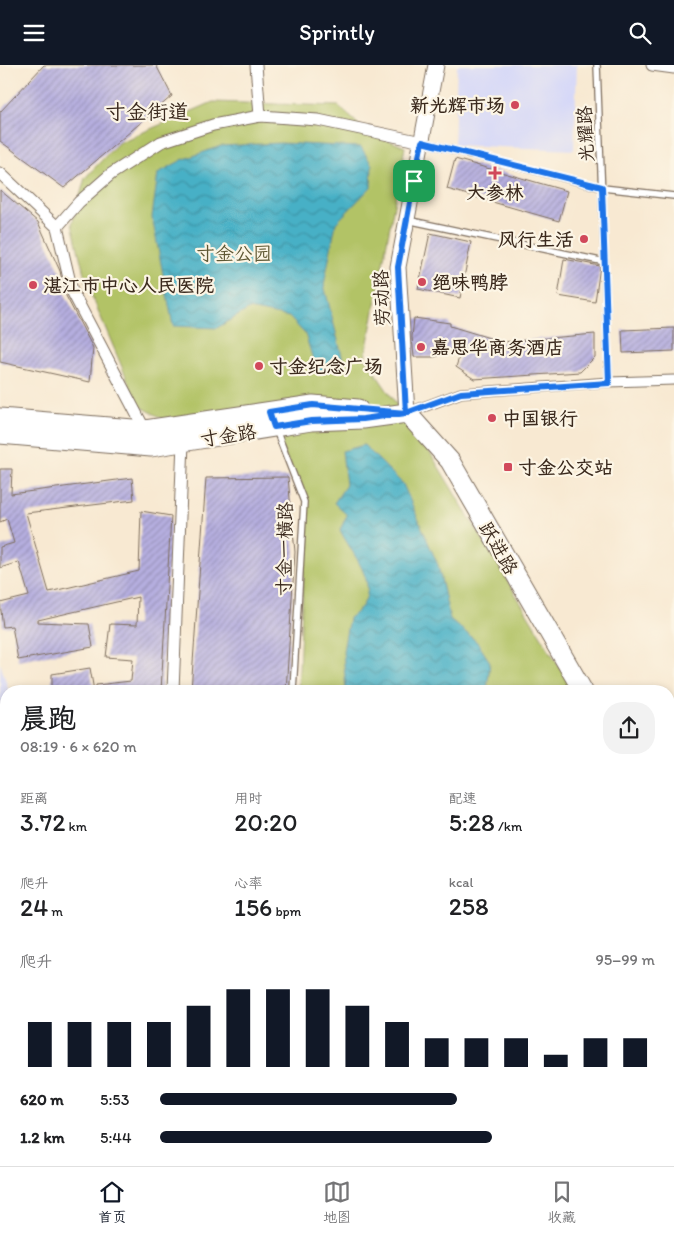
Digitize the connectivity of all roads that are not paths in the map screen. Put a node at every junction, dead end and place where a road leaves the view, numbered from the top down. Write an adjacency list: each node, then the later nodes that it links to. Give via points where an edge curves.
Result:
1 (256, 65): 6 (street)
2 (436, 65): 7 (street, 劳动路)
3 (597, 65): 9 (lane, 光耀路)
4 (652, 65): 5 (street)
5 (674, 68)
6 (260, 116): 7 (street, via 318,119); 12 (street, via 213,125 160,142 111,174)
7 (422, 142): 9 (lane); 11 (street, 劳动路)
8 (0, 173): 12 (street)
9 (602, 187): 10 (lane); 13 (lane, 光耀路)
10 (674, 196)
11 (407, 220): 13 (lane); 16 (street, 劳动路, via 398,267)
12 (57, 227): 19 (street, via 72,291)
13 (605, 262): 15 (lane, 光耀路)
14 (674, 380): 15 (street)
15 (609, 383): 16 (street, via 461,393)
16 (406, 413): 18 (main road, 寸金路, via 363,419); 24 (main road, 跃进路, via 450,461)
17 (0, 418): 19 (main road, 寸金路)
18 (272, 420): 19 (main road, 寸金路); 21 (main road, 寸金路); 23 (lane, 寸金一横路, via 304,502)
19 (145, 430)
20 (0, 435): 21 (main road, 寸金路, via 151,447)
21 (183, 442): 22 (street)
22 (173, 685)
23 (294, 685)
24 (580, 685)

